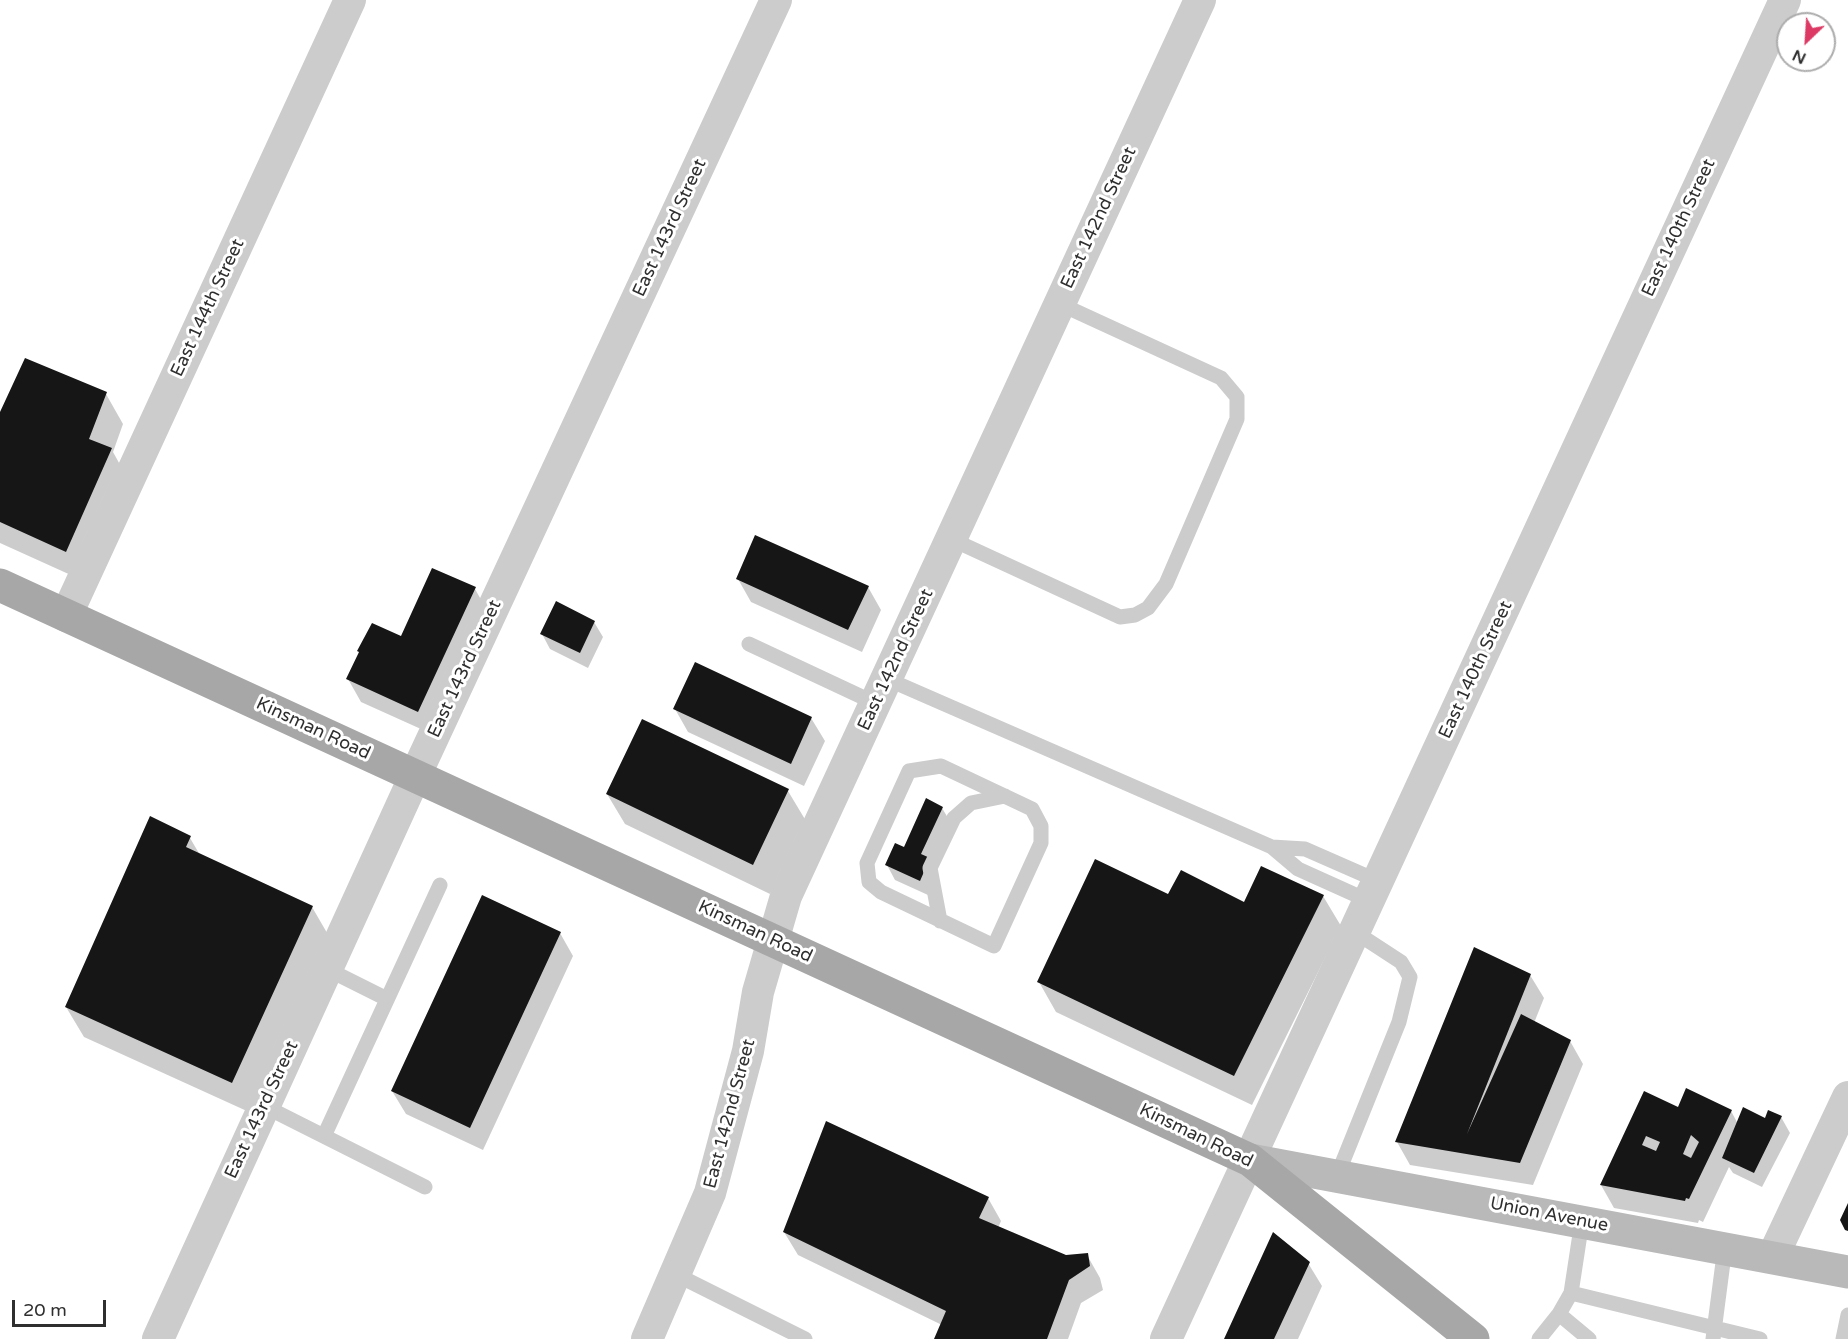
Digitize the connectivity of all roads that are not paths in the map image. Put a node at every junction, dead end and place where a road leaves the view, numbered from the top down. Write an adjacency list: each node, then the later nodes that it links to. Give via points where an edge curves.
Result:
1 (350, 0): 8 (street, East 144th Street)
2 (776, 0): 11 (street, East 143rd Street)
3 (1200, 0): 5 (street, East 142nd Street)
4 (1785, 0): 15 (street, East 140th Street)
5 (1060, 304): 6 (street, East 142nd Street); 6 (lane, via 1221,378 1238,397 1237,419 1166,584 1148,608 1120,617)
6 (951, 539): 10 (street, East 142nd Street)
7 (0, 585): 8 (main road, Kinsman Road)
8 (66, 616): 11 (main road, Kinsman Road)
9 (749, 644): 10 (lane)
10 (881, 691): 13 (lane); 18 (street, East 142nd Street, via 786,896)
11 (415, 776): 18 (main road, Kinsman Road); 19 (street, East 143rd Street)
12 (1005, 796): 16 (lane, via 971,803 954,818 930,868); 16 (lane, via 1032,809 1041,826 1041,843 994,946); 16 (lane, via 941,766 909,771 867,862 869,882)
13 (1272, 847): 15 (lane, via 1298,869); 15 (lane, via 1305,849)
14 (440, 885): 20 (lane)
15 (1374, 891): 17 (street, East 140th Street)
16 (940, 921)
17 (1355, 932): 24 (street, East 140th Street); 25 (lane, via 1401,962 1410,977 1399,1022)
18 (773, 941): 24 (main road, Kinsman Road); 31 (street, East 142nd Street, via 710,1193)
19 (327, 969): 20 (lane); 22 (street, East 143rd Street)
20 (387, 999): 23 (lane)
21 (1848, 1097): 29 (street)
22 (264, 1106): 23 (lane); 37 (street, East 143rd Street)
23 (324, 1137): 26 (lane)
24 (1250, 1160): 25 (main road, Union Avenue); 40 (street, East 140th Street); 41 (main road, Kinsman Road)
25 (1337, 1176): 27 (main road, Union Avenue)
26 (425, 1187)
27 (1582, 1221): 28 (main road, Union Avenue); 32 (lane)
28 (1725, 1247): 29 (main road, Union Avenue); 35 (lane)
29 (1773, 1256): 30 (main road, Union Avenue)
30 (1848, 1272)
31 (675, 1274): 38 (street, East 142nd Street); 39 (lane)
32 (1571, 1293): 33 (lane); 35 (lane)
33 (1559, 1314): 42 (lane); 43 (lane)
34 (1848, 1316): 44 (lane)
35 (1714, 1334): 36 (lane)
36 (1755, 1338)
37 (158, 1339)
38 (646, 1339)
39 (805, 1339)
40 (1166, 1339)
41 (1473, 1339)
42 (1539, 1339)
43 (1589, 1339)
44 (1843, 1339)

